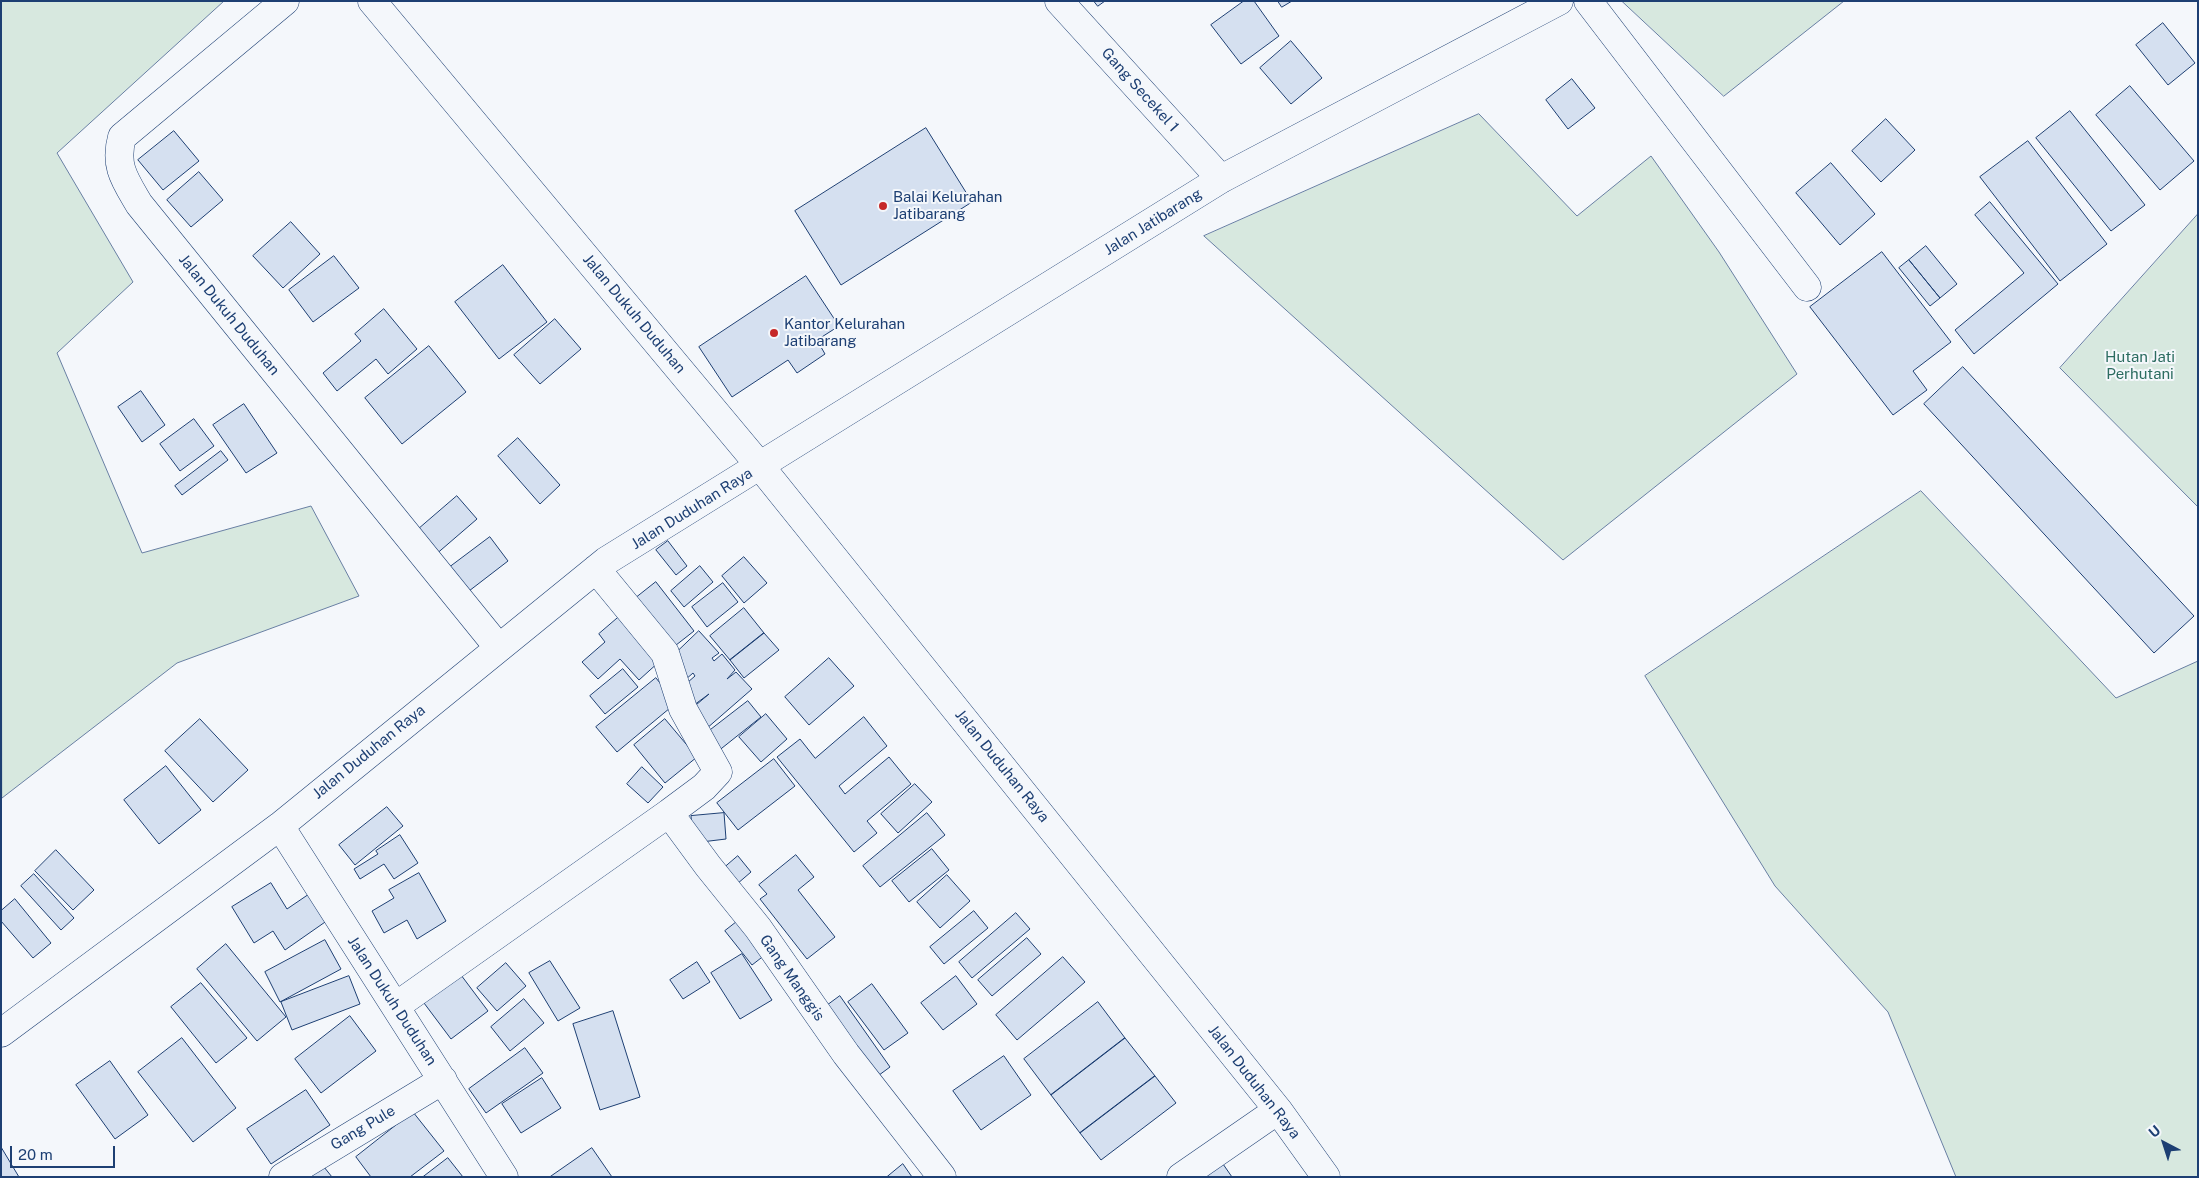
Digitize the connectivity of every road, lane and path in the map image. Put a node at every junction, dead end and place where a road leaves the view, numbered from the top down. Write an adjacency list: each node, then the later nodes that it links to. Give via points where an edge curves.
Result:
1 (285, 1): 10 (street, Jalan Dukuh Duduhan, via 122,137 118,152 122,175 139,204)
2 (372, 1): 8 (street, Jalan Dukuh Duduhan)
3 (1059, 1): 6 (street, Gang Secekel 1)
4 (1559, 1): 6 (street, Jalan Jatibarang)
5 (1588, 1): 7 (street)
6 (1221, 179): 8 (street, Jalan Jatibarang)
7 (1807, 287)
8 (760, 466): 9 (street, Jalan Duduhan Raya); 16 (street, Jalan Duduhan Raya)
9 (596, 569): 10 (street, Jalan Duduhan Raya); 11 (street, via 665,653 683,709 718,772 704,787)
10 (498, 647): 12 (street, Jalan Duduhan Raya)
11 (669, 813): 13 (street); 19 (street, Gang Manggis, via 758,928 846,1054)
12 (280, 826): 13 (street, Jalan Dukuh Duduhan); 14 (street, Jalan Duduhan Raya)
13 (396, 1006): 15 (street, Jalan Dukuh Duduhan)
14 (1, 1033)
15 (443, 1080): 17 (street, Gang Pule); 18 (street, Jalan Dukuh Duduhan)
16 (1278, 1110): 20 (street); 21 (street, Jalan Duduhan Raya)
17 (283, 1177)
18 (504, 1177)
19 (942, 1177)
20 (1181, 1177)
21 (1326, 1177)

